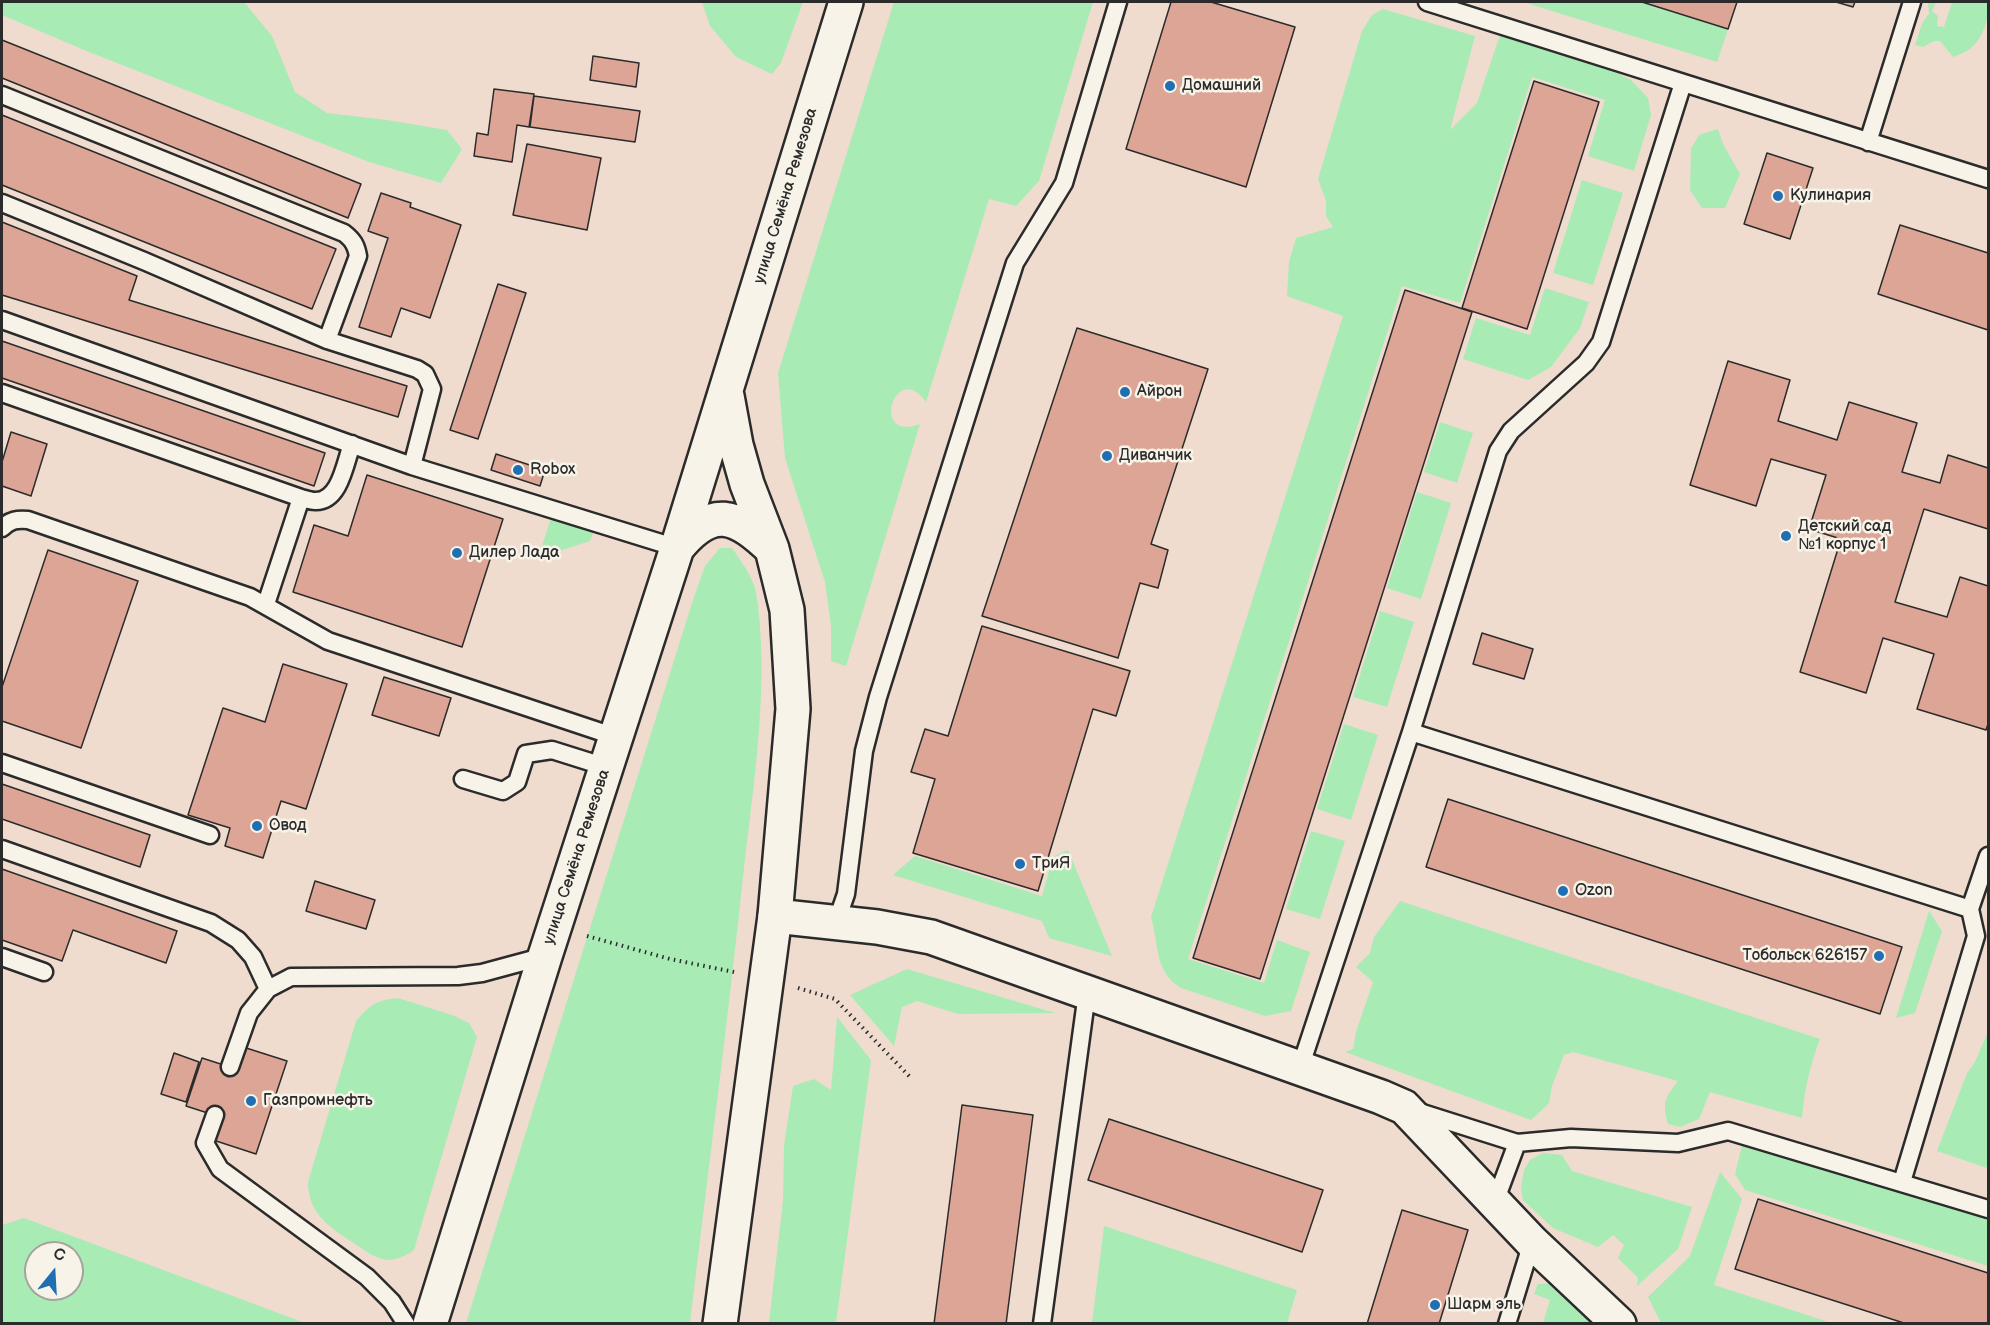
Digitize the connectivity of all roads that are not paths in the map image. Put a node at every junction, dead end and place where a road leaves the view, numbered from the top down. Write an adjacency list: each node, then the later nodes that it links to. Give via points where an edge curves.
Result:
1 (846, 2): 12 (main road, улица Семёна Ремезова)
2 (1118, 2): 30 (lane, via 1064,183 1015,263 875,707 864,751 846,894)
3 (1427, 2): 5 (lane)
4 (1912, 2): 7 (lane)
5 (1683, 83): 7 (lane); 21 (lane, via 1601,342 1586,363 1511,431 1498,451)
6 (2, 95): 11 (lane, via 344,233 357,247 358,256)
7 (1868, 142): 8 (lane)
8 (1989, 179)
9 (2, 203): 11 (lane)
10 (2, 320): 14 (lane)
11 (327, 340): 15 (lane, via 417,369 430,381 431,396)
12 (726, 391): 18 (main road, улица Семёна Ремезова); 19 (main road, улица Семёна Ремезова, via 747,484)
13 (2, 393): 16 (lane)
14 (352, 444): 15 (lane); 16 (lane, via 336,490 316,502)
15 (412, 466): 18 (lane)
16 (301, 498): 20 (lane)
17 (2, 528): 20 (lane, via 16,519 28,520)
18 (677, 548): 19 (main road, via 698,526 723,519 748,528); 22 (main road, улица Семёна Ремезова)
19 (772, 549): 29 (main road, улица Семёна Ремезова, via 787,610 793,709)
20 (266, 604): 22 (lane, via 328,640)
21 (1411, 732): 28 (lane); 37 (lane)
22 (611, 752): 24 (lane, via 552,750 526,754 517,782 503,791); 31 (main road, улица Семёна Ремезова)
23 (2, 763): 25 (lane)
24 (463, 778)
25 (210, 834)
26 (2, 849): 34 (lane, via 211,923 238,940 253,957)
27 (1989, 856): 28 (lane)
28 (1970, 909): 41 (lane, via 1976,936)
29 (775, 916): 30 (main road); 47 (main road, улица Семёна Ремезова)
30 (836, 923): 35 (main road, via 931,937)
31 (545, 956): 34 (lane, via 458,976 291,977); 46 (main road, улица Семёна Ремезова)
32 (2, 957): 33 (lane)
33 (44, 972)
34 (268, 989): 36 (lane, via 249,1013)
35 (1087, 993): 37 (main road); 48 (lane)
36 (230, 1067)
37 (1300, 1068): 38 (main road)
38 (1404, 1107): 40 (lane); 42 (main road)
39 (215, 1115): 45 (lane, via 205,1143 219,1169 367,1277)
40 (1517, 1143): 41 (lane, via 1570,1138 1678,1143 1728,1131); 42 (lane)
41 (1902, 1182): 43 (lane)
42 (1495, 1202): 44 (main road)
43 (1989, 1209)
44 (1533, 1242): 49 (lane); 50 (main road)
45 (406, 1323)
46 (430, 1323)
47 (720, 1323)
48 (1042, 1323)
49 (1508, 1323)
50 (1619, 1323)

